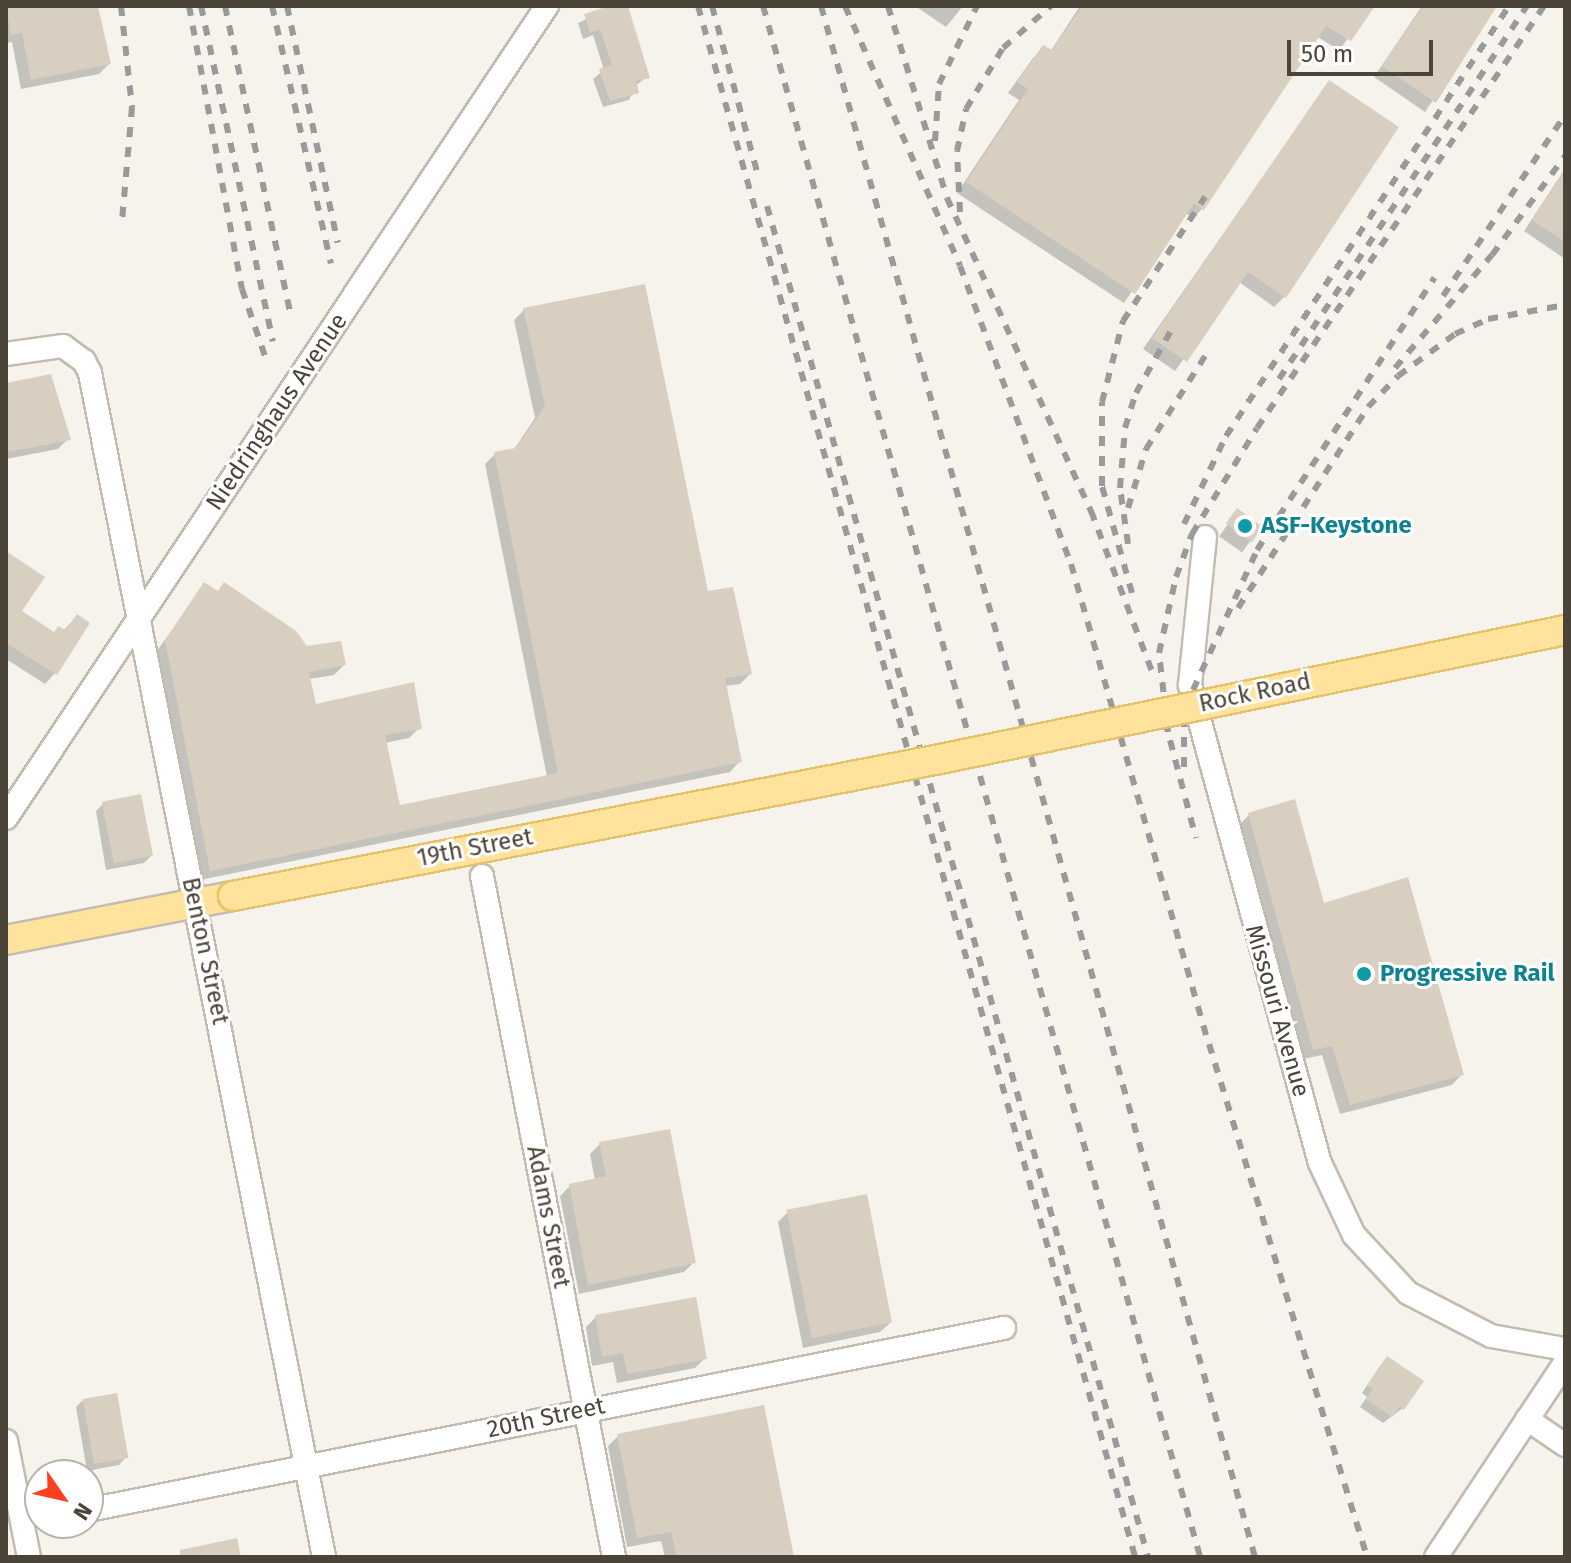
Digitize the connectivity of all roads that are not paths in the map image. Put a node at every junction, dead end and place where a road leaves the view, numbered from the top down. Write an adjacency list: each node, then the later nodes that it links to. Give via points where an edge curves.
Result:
1 (547, 6): 4 (street, Niedringhaus Avenue)
2 (6, 354): 4 (street, Benton Street, via 51,346 74,351 90,373)
3 (1205, 537): 12 (street, Missouri Avenue, via 1190,685 1319,1161 1354,1235 1408,1293 1491,1336)
4 (135, 623): 7 (street, Niedringhaus Avenue); 9 (street, Benton Street)
5 (1565, 630): 6 (main road, Rock Road, bridge)
6 (945, 758): 9 (main road, 19th Street, bridge)
7 (6, 818)
8 (482, 876): 14 (street, Adams Street)
9 (195, 903): 10 (main road, 19th Street); 18 (street, Benton Street)
10 (6, 940)
11 (1004, 1328): 14 (street, 20th Street)
12 (1565, 1349)
13 (1565, 1363): 15 (street)
14 (585, 1409): 18 (street, 20th Street); 23 (street, Adams Street)
15 (1527, 1419): 17 (street); 24 (street)
16 (6, 1441): 20 (street)
17 (1565, 1445)
18 (306, 1466): 19 (street, 20th Street); 22 (street, Benton Street)
19 (104, 1507)
20 (23, 1523): 21 (street)
21 (29, 1557)
22 (324, 1557)
23 (614, 1557)
24 (1436, 1557)

